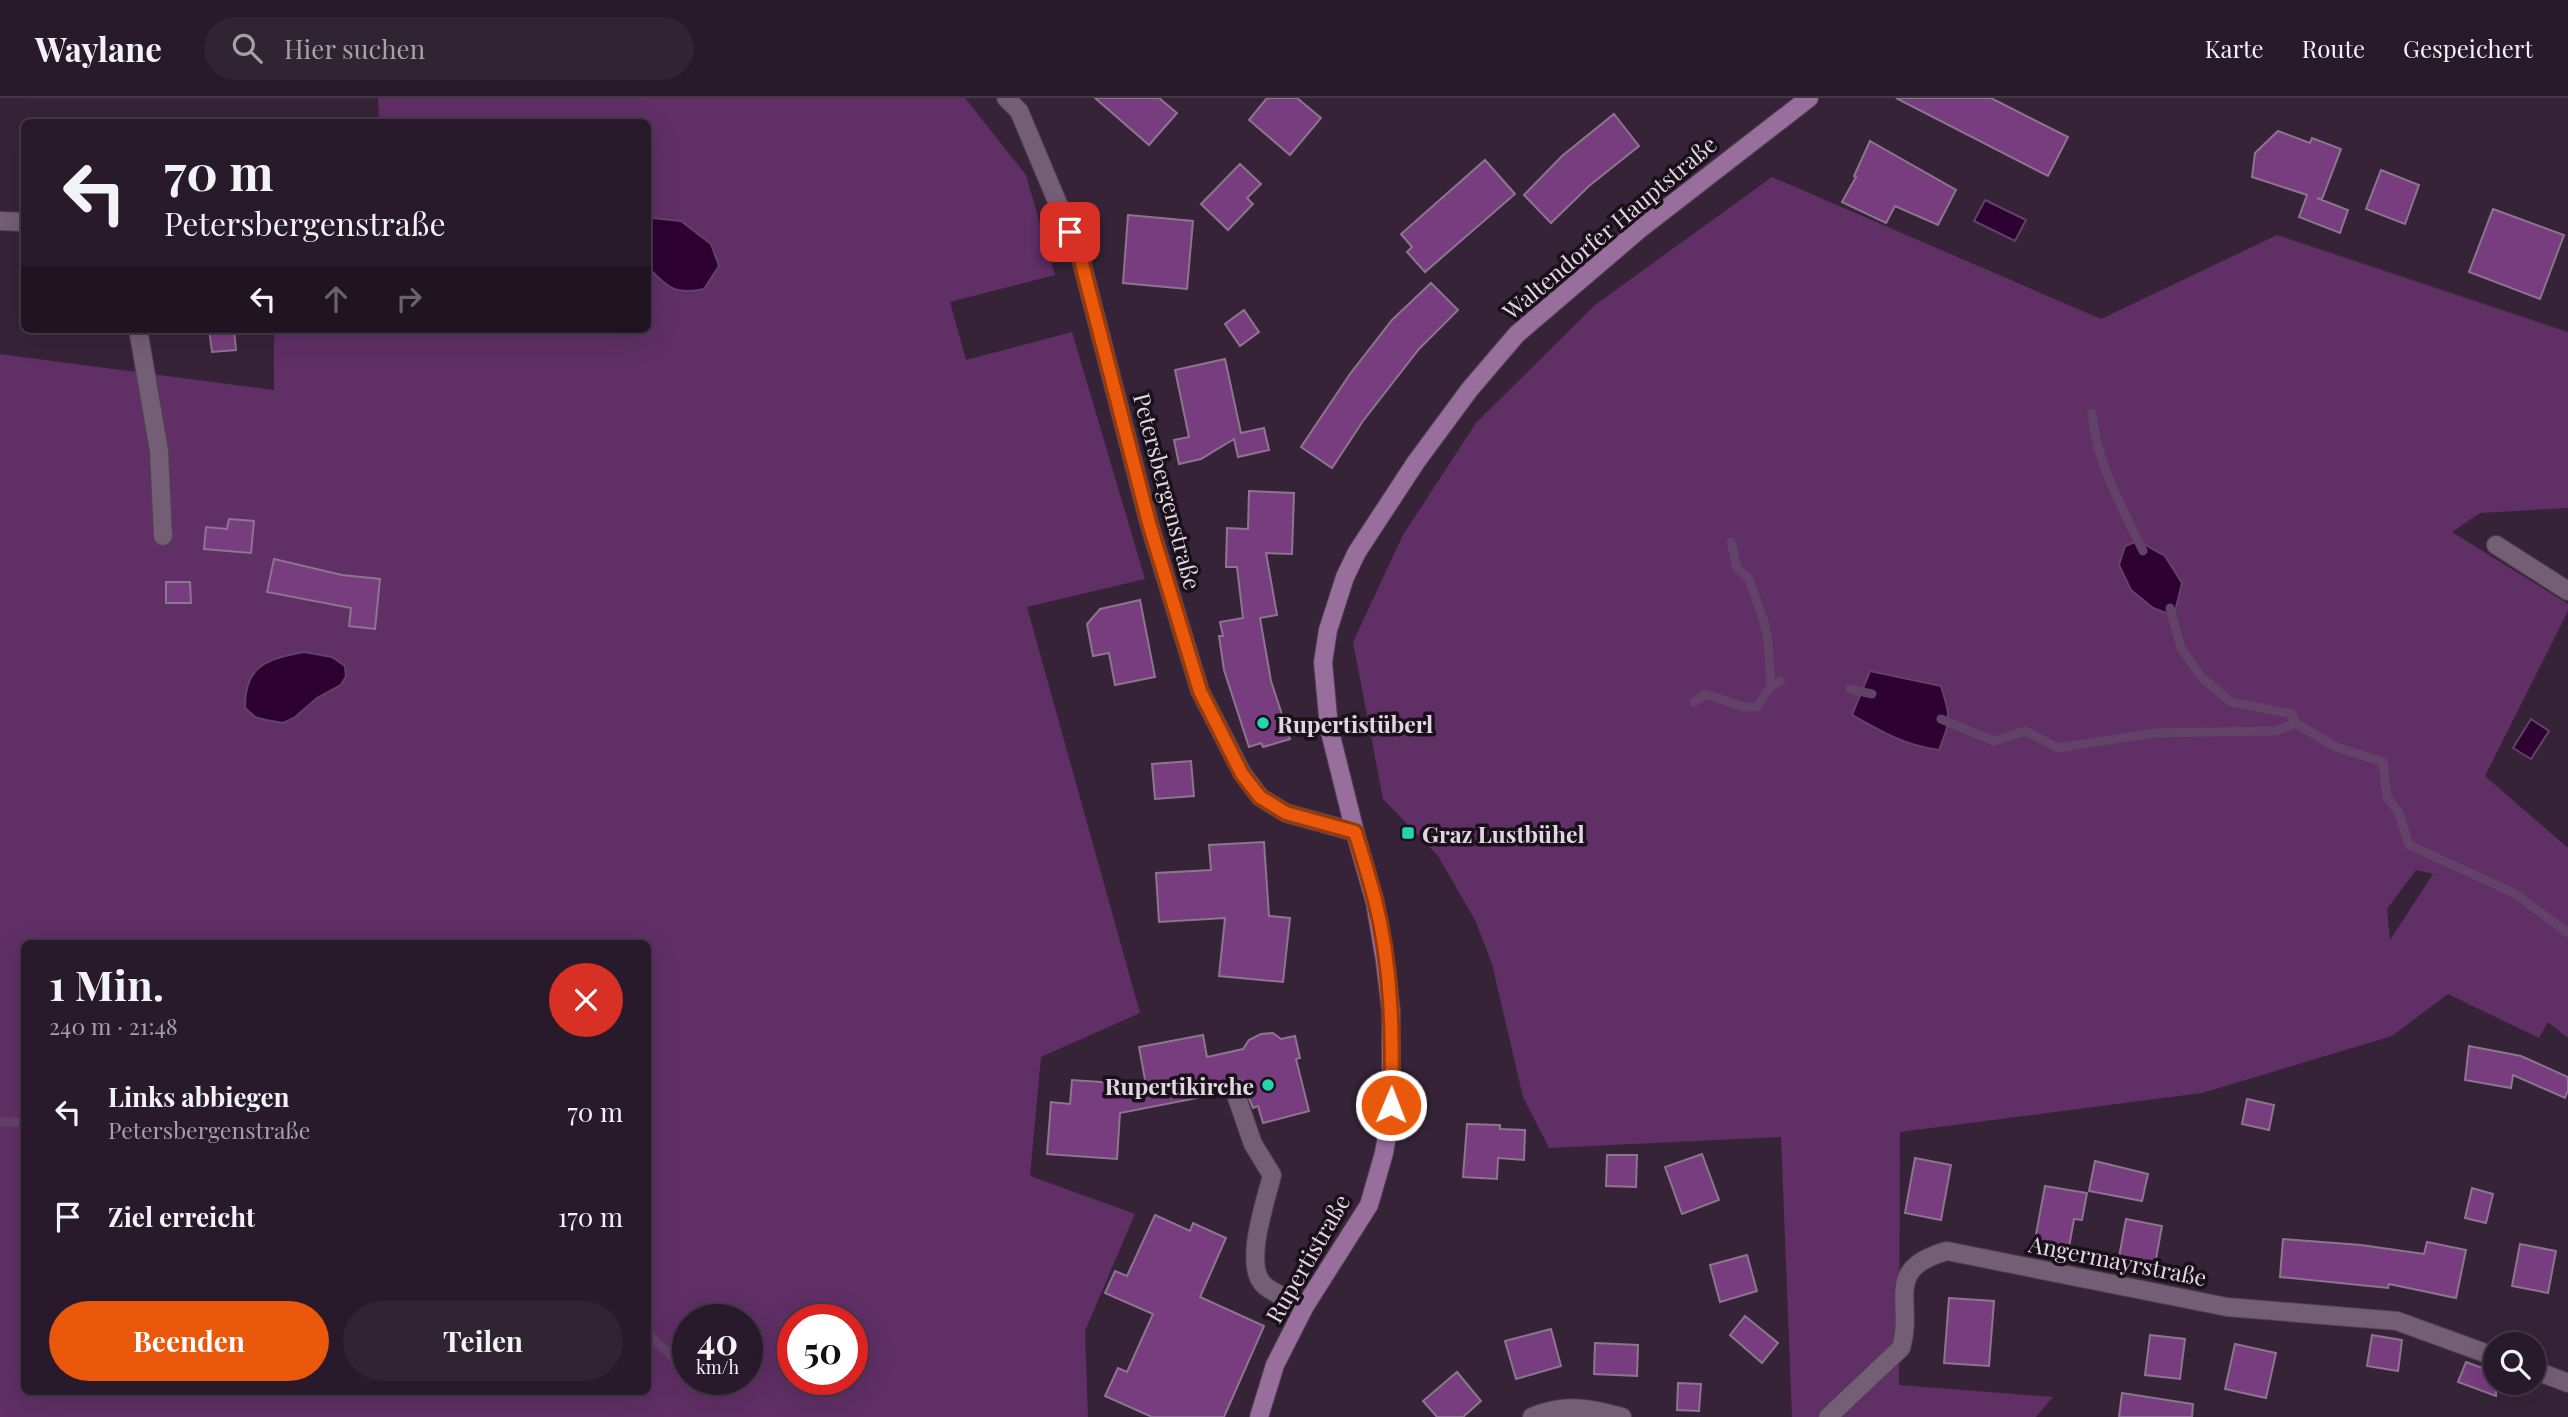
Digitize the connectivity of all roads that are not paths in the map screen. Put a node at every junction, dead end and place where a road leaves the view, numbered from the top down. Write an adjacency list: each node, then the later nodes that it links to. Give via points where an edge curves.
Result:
1 (1006, 98): 9 (street, Petersbergenstraße, via 1019,111 1080,256 1149,523 1200,691 1242,774 1260,797 1286,813)
2 (1809, 98): 9 (main road, Waltendorfer Hauptstraße, via 1640,229 1517,334 1416,462 1357,552 1335,603 1323,662 1329,728)
3 (0, 221): 4 (street)
4 (21, 222)
5 (139, 333): 6 (street, via 159,451)
6 (163, 536)
7 (2496, 545): 8 (street)
8 (2568, 591)
9 (1355, 832): 11 (main road, Rupertistraße, via 1375,902 1385,961 1391,1011 1391,1111 1368,1205)
10 (1234, 1089): 11 (street, via 1253,1144 1272,1175 1254,1255 1259,1279)
11 (1305, 1306): 15 (main road, Rupertistraße, via 1275,1365)
12 (2483, 1352): 18 (street, Angermayrstraße, via 2397,1321 2227,1307 1947,1251 1929,1256 1907,1278 1901,1348)
13 (2546, 1375): 14 (street)
14 (2568, 1383)
15 (1259, 1417)
16 (1532, 1417): 17 (street, via 1584,1407)
17 (1622, 1417)
18 (1828, 1417)

